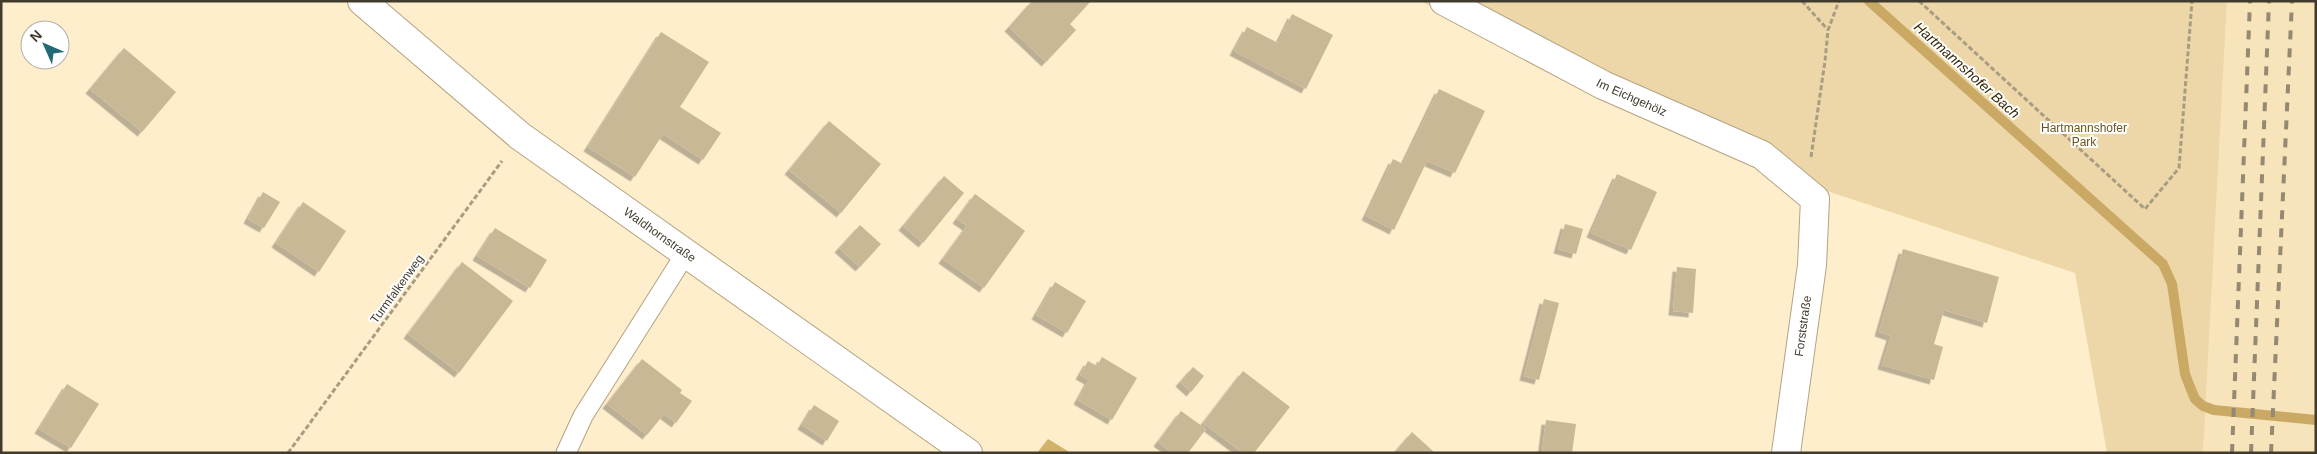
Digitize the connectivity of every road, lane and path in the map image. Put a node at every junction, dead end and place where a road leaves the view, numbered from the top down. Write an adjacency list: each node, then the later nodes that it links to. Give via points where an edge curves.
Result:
1 (362, 1): 8 (street, Waldhornstraße)
2 (1444, 1): 9 (street, Im Eichgehölz, via 1603,86 1762,155)
3 (1802, 1): 7 (path)
4 (1839, 1): 7 (path)
5 (1919, 1): 6 (path, via 2145,209 2179,168)
6 (2192, 1)
7 (1828, 30): 9 (path, via 1809,172)
8 (520, 136): 10 (street, Waldhornstraße); 11 (path, Turmfalkenweg)
9 (1814, 199): 14 (street, Forststraße, via 1812,265)
10 (686, 253): 12 (lane, via 583,416); 13 (street, Waldhornstraße)
11 (288, 453)
12 (566, 453)
13 (968, 453)
14 (1786, 453)

